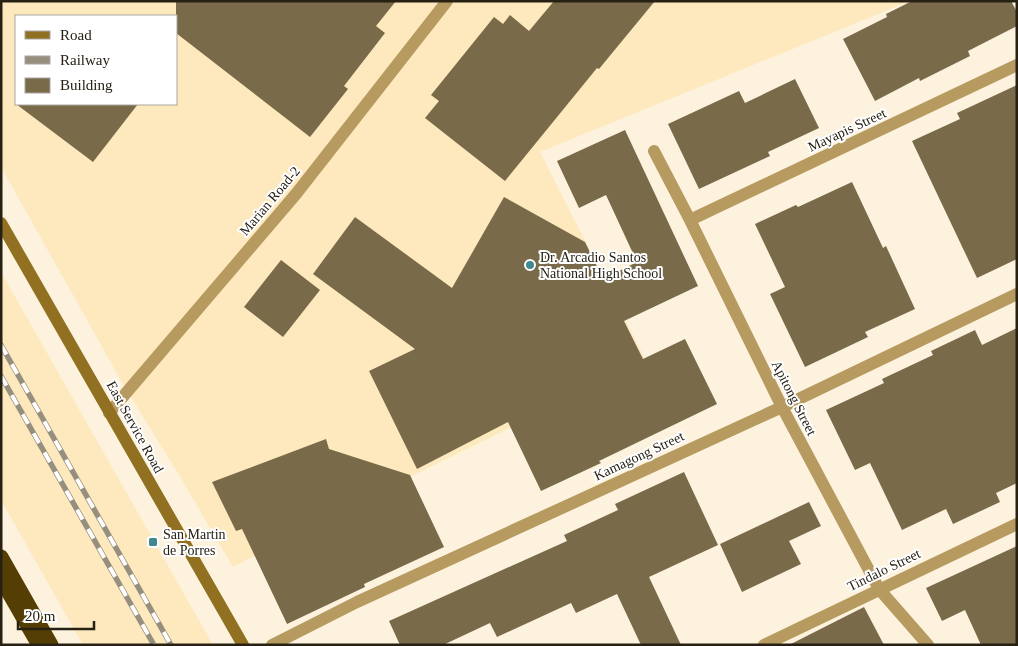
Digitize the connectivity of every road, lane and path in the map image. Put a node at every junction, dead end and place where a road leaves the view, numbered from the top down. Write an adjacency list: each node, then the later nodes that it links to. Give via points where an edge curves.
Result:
1 (447, 1): 8 (street, Marian Road-2, via 296,194)
2 (1017, 65): 4 (street, Mayapis Street)
3 (654, 151): 4 (street, Apitong Street)
4 (690, 220): 7 (street, Apitong Street)
5 (1, 223): 8 (main road, East Service Road)
6 (1017, 294): 7 (street, Kamagong Street)
7 (782, 408): 12 (street, Apitong Street); 16 (street, Kamagong Street, via 357,602)
8 (109, 413): 15 (main road, East Service Road)
9 (1017, 524): 12 (street, Tindalo Street)
10 (1, 557): 14 (highway)
11 (1, 579): 13 (highway)
12 (879, 589): 17 (street, Tindalo Street); 18 (street, Apitong Street)
13 (39, 645)
14 (51, 645)
15 (243, 645)
16 (272, 645)
17 (764, 645)
18 (928, 645)

